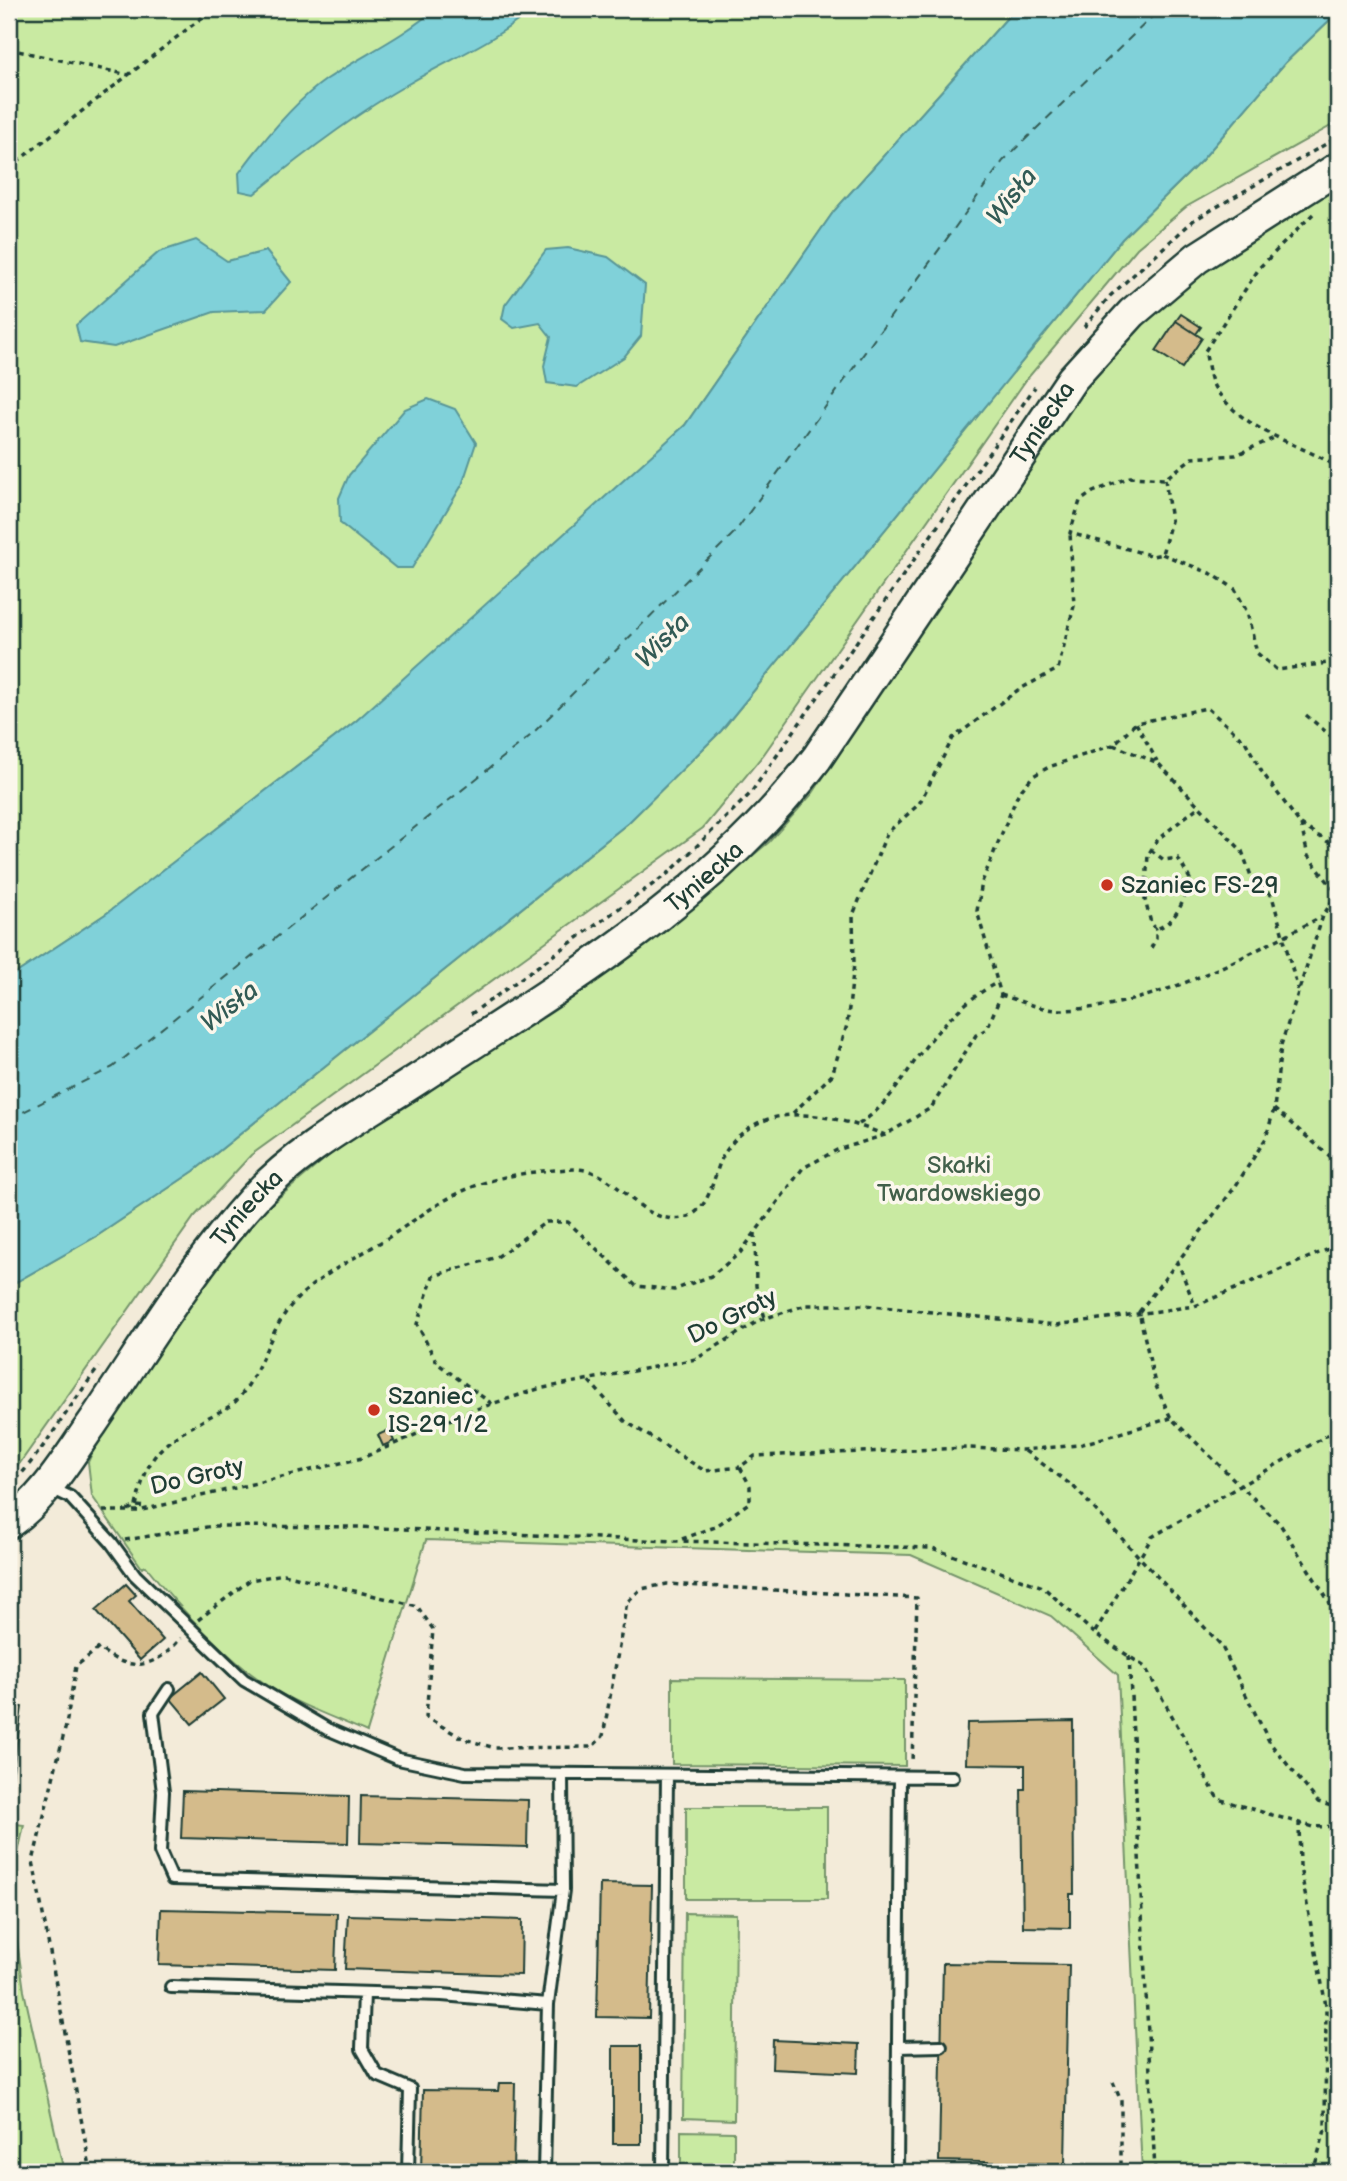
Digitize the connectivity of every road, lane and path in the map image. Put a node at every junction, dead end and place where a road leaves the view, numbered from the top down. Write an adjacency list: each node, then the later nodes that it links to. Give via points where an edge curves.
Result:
1 (213, 9): 3 (path)
2 (9, 48): 3 (path)
3 (129, 75): 5 (path)
4 (1338, 137): 8 (path, via 1194,220 1110,296)
5 (9, 168)
6 (1338, 168): 54 (street, Tyniecka, via 1197,258 1132,313 1080,370 817,758 726,861 647,927 321,1143 257,1195 209,1254)
7 (1315, 212): 10 (path, via 1260,267 1205,351 1214,386 1240,415)
8 (1077, 336)
9 (1037, 385): 33 (path, Tyniecka, via 750,794 670,872)
10 (1274, 438): 11 (path); 12 (path, via 1236,455 1192,458)
11 (1338, 467)
12 (1166, 479): 13 (path, via 1130,477 1093,492 1080,501); 14 (path, via 1171,521)
13 (1070, 533): 14 (path); 35 (path, via 1074,606 1058,670 1018,690 953,738 919,804 887,832 853,915 854,964 847,1025 832,1075)
14 (1162, 554): 15 (path, via 1212,573 1235,589 1247,612 1257,653 1277,670 1328,663)
15 (1338, 655)
16 (1306, 715): 18 (path)
17 (1136, 723): 19 (path); 20 (path); 22 (path, via 1207,708 1245,741)
18 (1338, 742)
19 (1113, 745): 20 (path); 30 (path, via 1049,767 1032,776 1018,794 982,882 977,911)
20 (1158, 763): 21 (path)
21 (1198, 807): 24 (path); 28 (path, via 1242,851 1251,876 1272,896)
22 (1301, 825): 23 (path); 25 (path, via 1308,856)
23 (1338, 848)
24 (1151, 850): 27 (path, via 1145,900); 27 (path, via 1164,860 1178,858 1190,879 1175,916)
25 (1337, 891): 26 (path)
26 (1323, 916): 28 (path); 31 (path)
27 (1156, 929): 29 (path)
28 (1283, 936): 31 (path); 32 (path, via 1177,986 1124,1003 1055,1011)
29 (1151, 947)
30 (998, 982): 32 (path); 36 (path, via 948,1020 876,1113)
31 (1298, 990): 34 (path, via 1281,1045)
32 (1001, 995): 37 (path, via 987,1029 976,1035 931,1108)
33 (460, 1022)
34 (1275, 1109): 38 (path); 41 (path, via 1266,1138 1236,1187)
35 (793, 1113): 36 (path); 55 (path, via 757,1122 726,1151 711,1192 694,1213 681,1218 642,1210 608,1178 578,1169 534,1172 457,1193 297,1298 274,1329 256,1373 235,1403 155,1451)
36 (858, 1124): 37 (path)
37 (885, 1135): 39 (path, via 837,1150 803,1168)
38 (1338, 1163)
39 (755, 1231): 44 (path, via 755,1286); 47 (path, via 740,1253 711,1276 674,1290 636,1286 568,1222 546,1222 497,1257 433,1276 417,1324 437,1363)
40 (1338, 1245): 42 (path, Do Groty)
41 (1177, 1261): 42 (path); 43 (path)
42 (1195, 1306): 43 (path, Do Groty)
43 (1139, 1311): 44 (path, Do Groty, via 1056,1325 864,1304 806,1305); 48 (path, via 1155,1384)
44 (765, 1319): 46 (path, Do Groty, via 696,1359)
45 (104, 1362): 53 (path)
46 (589, 1381): 47 (path, Do Groty, via 538,1389); 51 (path, via 625,1421 705,1471)
47 (492, 1404): 56 (path, Do Groty, via 362,1458)
48 (1171, 1418): 50 (path, via 1079,1446); 52 (path)
49 (1338, 1429): 52 (path)
50 (1023, 1450): 51 (path, via 755,1456); 62 (path, via 1074,1487)
51 (740, 1467): 60 (path, via 750,1486 750,1502 715,1527)
52 (1240, 1485): 62 (path, via 1152,1537); 63 (path, via 1261,1502 1297,1546)
53 (9, 1487)
54 (48, 1487): 59 (street, Tyniecka); 61 (lane, via 70,1497)
55 (136, 1506): 56 (path); 58 (path)
56 (151, 1507): 58 (path, Do Groty)
57 (109, 1511): 58 (path, Do Groty)
58 (126, 1511)
59 (9, 1523)
60 (678, 1541): 61 (path, via 213,1525); 65 (path, via 932,1548 1043,1587)
61 (111, 1542): 64 (lane, via 135,1575)
62 (1139, 1558): 65 (path); 73 (path, via 1221,1645 1270,1743 1318,1802)
63 (1338, 1616)
64 (189, 1627): 68 (path, via 250,1580 284,1574 417,1606 433,1629 426,1717 464,1740 495,1748 592,1747 603,1736 627,1602 640,1589 667,1584 917,1598); 69 (lane, via 244,1679 327,1729 398,1759 465,1773); 83 (path, via 165,1657 146,1664 115,1662 99,1648 76,1667 33,1861)
65 (1094, 1633): 66 (path)
66 (1129, 1656): 74 (path, via 1145,1667 1218,1799); 89 (path)
67 (169, 1689): 76 (lane, via 153,1713 163,1792 160,1852 172,1880)
68 (912, 1765)
69 (562, 1774): 70 (lane); 76 (lane)
70 (667, 1774): 71 (lane); 86 (lane)
71 (900, 1777): 72 (lane); 81 (lane)
72 (953, 1777)
73 (1338, 1808)
74 (1299, 1822): 75 (path); 90 (path, via 1300,1867 1326,2006 1325,2130)
75 (1338, 1826)
76 (563, 1890): 79 (lane)
77 (171, 1987): 78 (lane)
78 (364, 1993): 79 (lane); 84 (lane, via 362,2049 377,2075 410,2089)
79 (548, 2004): 85 (lane)
80 (942, 2046): 81 (lane)
81 (898, 2048): 87 (lane)
82 (1113, 2082): 88 (path, via 1121,2101)
83 (91, 2172)
84 (408, 2172)
85 (544, 2172)
86 (663, 2172)
87 (897, 2172)
88 (1121, 2172)
89 (1155, 2172)
90 (1313, 2172)

